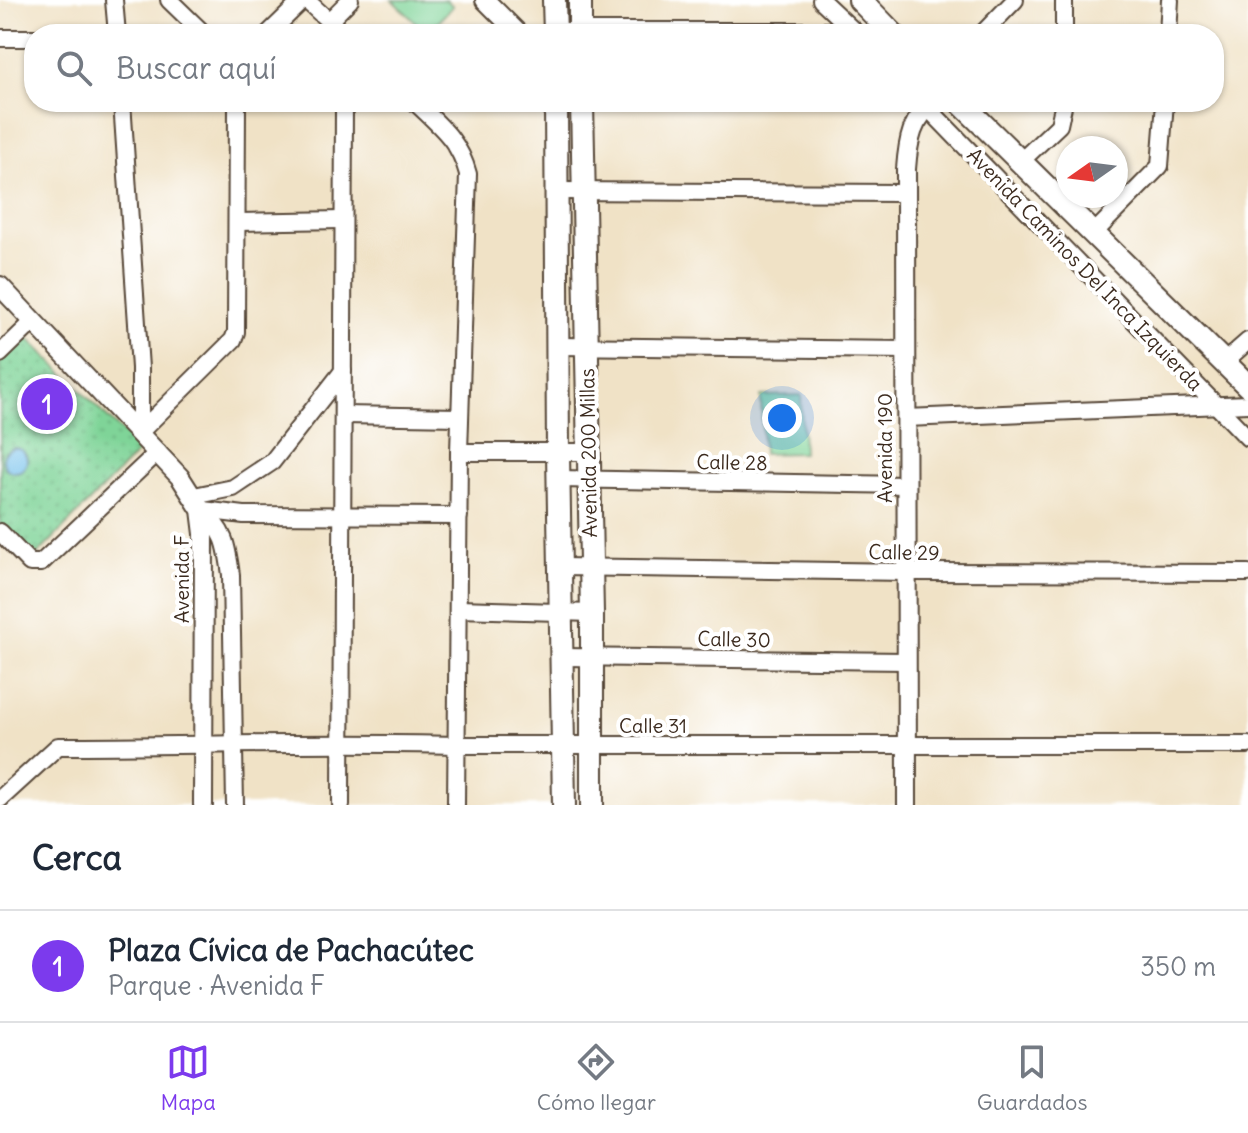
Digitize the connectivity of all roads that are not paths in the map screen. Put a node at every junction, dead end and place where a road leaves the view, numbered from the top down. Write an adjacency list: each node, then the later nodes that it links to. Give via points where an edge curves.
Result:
1 (114, 0): 14 (street)
2 (169, 0): 15 (street)
3 (305, 0): 13 (street); 16 (street)
4 (350, 0): 13 (street)
5 (485, 0): 18 (street)
6 (554, 0): 19 (main road)
7 (580, 0): 20 (main road)
8 (821, 0): 21 (street)
9 (860, 0): 22 (main road)
10 (1064, 0): 24 (street)
11 (1170, 0): 25 (street)
12 (1008, 4): 23 (street)
13 (329, 21): 17 (street)
14 (116, 24)
15 (194, 24)
16 (279, 24)
17 (332, 24)
18 (509, 24)
19 (555, 24)
20 (580, 24)
21 (846, 24)
22 (883, 24)
23 (991, 24)
24 (1064, 24)
25 (1169, 24)
26 (0, 38): 27 (street)
27 (24, 38)
28 (123, 112): 61 (street)
29 (237, 112): 44 (street)
30 (344, 112): 43 (street)
31 (426, 112): 59 (street, via 455,140 468,174)
32 (556, 112): 40 (main road, Avenida 200 Millas)
33 (582, 112): 41 (main road, Avenida 200 Millas)
34 (923, 112): 42 (street, Avenida 190, via 911,134)
35 (936, 112): 57 (street, Avenida Caminos Del Inca Izquierda)
36 (970, 112): 39 (main road, Avenida Caminos Del Inca Izquierda)
37 (1062, 112): 39 (street, via 1059,125)
38 (1164, 112): 45 (street, via 1160,166)
39 (1020, 162): 45 (main road, Avenida Caminos Del Inca Izquierda)
40 (557, 191): 41 (street); 49 (main road, Avenida 200 Millas)
41 (584, 191): 42 (street); 50 (main road, Avenida 200 Millas)
42 (905, 193): 51 (street, Avenida 190)
43 (342, 220): 44 (street); 54 (street)
44 (238, 222): 61 (street, via 233,340)
45 (1093, 234): 53 (main road, Avenida Caminos Del Inca Izquierda)
46 (0, 286): 47 (street)
47 (34, 321): 52 (street); 61 (street)
48 (1248, 341): 53 (street)
49 (557, 346): 50 (street); 66 (main road, Avenida 200 Millas)
50 (586, 347): 51 (street); 65 (main road, Avenida 200 Millas)
51 (906, 350): 60 (street, Avenida 190)
52 (0, 354)
53 (1224, 362): 55 (main road, Avenida Caminos Del Inca Izquierda)
54 (343, 371): 58 (street); 70 (street, via 272,462)
55 (1248, 386)
56 (1248, 404): 57 (street)
57 (1218, 405): 60 (street); 62 (street, Avenida Caminos Del Inca Izquierda)
58 (343, 415): 59 (street); 72 (street)
59 (460, 417): 64 (street)
60 (906, 418): 69 (street, Avenida 190)
61 (140, 432): 63 (street)
62 (1248, 438)
63 (158, 452): 70 (street); 73 (street, via 41,563 30,563)
64 (459, 452): 66 (street); 71 (street)
65 (588, 452): 66 (street); 68 (main road, Avenida 200 Millas)
66 (558, 453): 67 (main road, Avenida 200 Millas)
67 (558, 479): 68 (street, Calle 28); 74 (main road, Avenida 200 Millas)
68 (589, 480): 69 (street, Calle 28); 75 (main road, Avenida 200 Millas)
69 (906, 485): 76 (street, Avenida 190)
70 (198, 503): 72 (street, via 244,515); 85 (street, via 218,524 227,548); 91 (street, Avenida F, via 204,534)
71 (459, 516): 72 (street); 78 (street)
72 (342, 517): 84 (street)
73 (0, 532)
74 (560, 567): 75 (street, Calle 29); 79 (main road, Avenida 200 Millas)
75 (591, 568): 76 (street, Calle 29); 80 (main road, Avenida 200 Millas)
76 (907, 572): 77 (street, Calle 29); 83 (street, Avenida 190)
77 (1248, 573)
78 (458, 609): 79 (street); 87 (street)
79 (561, 612): 80 (street); 81 (main road, Avenida 200 Millas)
80 (592, 613): 82 (main road, Avenida 200 Millas)
81 (562, 657): 82 (street, Calle 30); 88 (main road, Avenida 200 Millas)
82 (592, 657): 83 (street, Calle 30); 86 (main road, Avenida 200 Millas)
83 (907, 661): 89 (street, Avenida 190)
84 (341, 742): 85 (street, Calle 31); 87 (street, Calle 31); 95 (street)
85 (234, 743): 91 (street, Calle 31); 94 (street)
86 (593, 744): 88 (street, Calle 31); 89 (street, Calle 31); 98 (main road, Avenida 200 Millas)
87 (457, 745): 88 (street, Calle 31); 96 (street)
88 (563, 745): 97 (main road, Avenida 200 Millas)
89 (907, 745): 90 (street, Calle 31); 99 (street, Avenida 190)
90 (1248, 745)
91 (202, 746): 92 (street, Calle 31, via 58,746); 93 (street, Avenida F)
92 (0, 799)
93 (203, 805)
94 (235, 805)
95 (341, 805)
96 (456, 805)
97 (564, 805)
98 (592, 805)
99 (907, 805)

